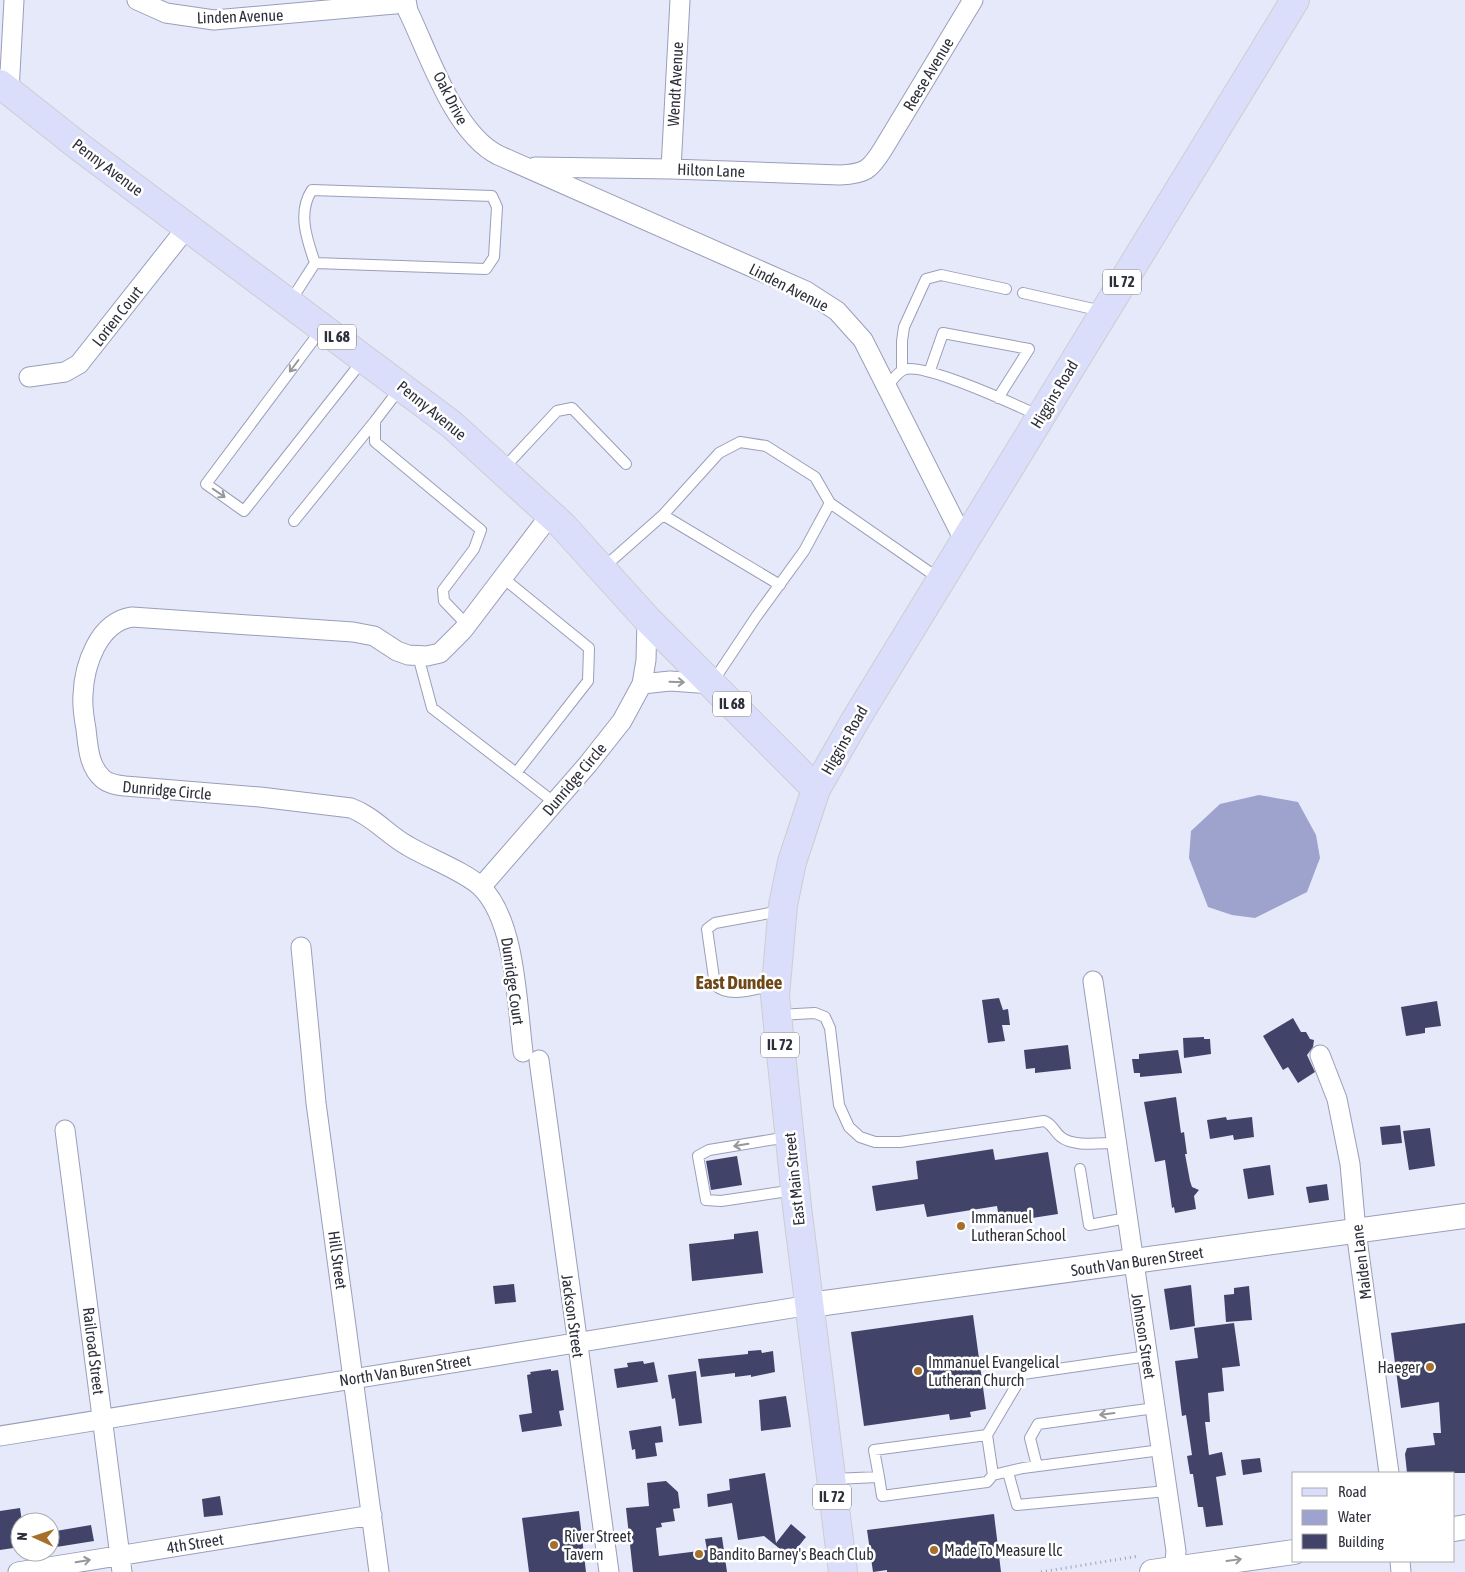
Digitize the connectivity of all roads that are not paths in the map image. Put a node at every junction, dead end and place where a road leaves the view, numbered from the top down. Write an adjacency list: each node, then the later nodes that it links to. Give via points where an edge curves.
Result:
1 (14, 0): 7 (street)
2 (137, 0): 6 (street, Linden Avenue, via 166,14 214,20)
3 (680, 0): 10 (street, Wendt Avenue)
4 (973, 0): 8 (street, Reese Avenue)
5 (1295, 0): 16 (main road, Higgins Road / IL 72)
6 (406, 2): 9 (street, Oak Drive, via 466,128 485,148)
7 (4, 88): 11 (main road, Penny Avenue / IL 68)
8 (883, 149): 10 (street, Hilton Lane, via 869,168 853,174)
9 (526, 167): 10 (street, Hilton Lane); 23 (street, Linden Avenue, via 823,301 858,333)
10 (671, 169)
11 (188, 226): 15 (main road, Penny Avenue / IL 68); 21 (street, Lorien Court, via 79,364 65,372)
12 (315, 263): 12 (lane, via 304,232 305,200 312,190 492,196 497,207 494,257 486,269); 15 (lane)
13 (1006, 289): 19 (lane, via 941,275 926,279 904,327)
14 (1023, 293): 16 (lane)
15 (290, 302): 17 (main road, Penny Avenue / IL 68)
16 (1105, 311): 25 (main road, Higgins Road / IL 72)
17 (323, 327): 18 (main road, Penny Avenue / IL 68); 18 (lane, one-way to 18, via 206,484 244,510)
18 (365, 358): 22 (main road, Penny Avenue / IL 68)
19 (902, 370): 20 (lane); 23 (lane)
20 (930, 370): 24 (lane); 24 (lane, via 943,333 1029,349)
21 (29, 377)
22 (402, 386): 26 (lane); 28 (main road, Penny Avenue / IL 68)
23 (887, 386): 33 (street, Linden Avenue)
24 (998, 398): 25 (lane)
25 (1041, 416): 33 (main road, Higgins Road / IL 72)
26 (375, 421): 32 (lane); 39 (lane, via 375,442 481,530 474,549 443,590 444,601)
27 (626, 464): 28 (lane, via 572,408 557,412)
28 (503, 470): 30 (main road, Penny Avenue / IL 68)
29 (830, 503): 31 (lane, via 815,477 766,446 740,442 719,453); 36 (lane); 37 (lane, via 804,551)
30 (550, 514): 34 (main road, Penny Avenue / IL 68); 35 (street, Dunridge Circle)
31 (663, 515): 34 (lane); 37 (lane)
32 (294, 521)
33 (965, 542): 36 (main road, Higgins Road / IL 72)
34 (602, 568): 38 (main road, Penny Avenue / IL 68)
35 (503, 578): 39 (street, Dunridge Circle); 43 (lane, via 589,648 588,681)
36 (941, 581): 44 (main road, Higgins Road / IL 72)
37 (780, 584): 42 (lane)
38 (647, 619): 41 (street, Dunridge Circle); 42 (main road, Penny Avenue / IL 68)
39 (467, 625): 40 (street, Dunridge Circle, via 440,653)
40 (418, 656): 43 (lane, via 432,708); 46 (street, Dunridge Circle, via 397,651 374,636 353,632 126,618 99,639 86,674 83,704 90,756 102,778 115,785 351,808 364,813 404,844)
41 (642, 684): 42 (street, one-way to 42); 45 (street, Dunridge Circle, via 622,721)
42 (712, 684): 44 (main road, Penny Avenue / IL 68)
43 (516, 773): 45 (lane)
44 (816, 789): 47 (main road, East Main Street / IL 72, via 792,862)
45 (554, 803): 46 (street, Dunridge Circle)
46 (481, 887): 53 (street, Dunridge Court, via 497,911 507,936)
47 (782, 910): 50 (main road, East Main Street / IL 72); 50 (lane, via 715,923 708,929 715,985 721,990 730,992)
48 (301, 946): 66 (street, Hill Street, via 316,1103)
49 (1093, 980): 56 (street, Johnson Street)
50 (776, 985): 51 (main road, East Main Street / IL 72)
51 (776, 1015): 55 (main road, East Main Street / IL 72); 56 (lane, via 815,1013 825,1017 830,1028 839,1105 857,1136 869,1141 909,1141 1044,1121 1060,1137 1070,1141)
52 (1320, 1055): 61 (street, Maiden Lane, via 1338,1099 1345,1132)
53 (531, 1056): 64 (street, Jackson Street)
54 (65, 1130): 68 (street, Railroad Street)
55 (789, 1137): 58 (main road, East Main Street / IL 72); 58 (lane, one-way to 58, via 709,1150 698,1156 706,1200 721,1201)
56 (1115, 1143): 60 (street, Johnson Street)
57 (1080, 1169): 60 (lane, via 1089,1225)
58 (795, 1190): 63 (main road, East Main Street / IL 72)
59 (1465, 1216): 61 (street, South Van Buren Street)
60 (1127, 1218): 62 (street, Johnson Street)
61 (1356, 1231): 62 (street, South Van Buren Street); 74 (street, Maiden Lane)
62 (1133, 1261): 63 (street, South Van Buren Street); 65 (street, Johnson Street)
63 (810, 1306): 64 (street, North Van Buren Street); 77 (main road, East Main Street / IL 72)
64 (576, 1342): 66 (street, North Van Buren Street); 85 (street, Jackson Street)
65 (1148, 1356): 67 (street, Johnson Street); 69 (lane, via 1023,1374)
66 (354, 1378): 68 (street, North Van Buren Street); 79 (street, Hill Street)
67 (1156, 1408): 71 (street, Johnson Street); 72 (lane, one-way to 72, via 1038,1424 1030,1438)
68 (103, 1420): 70 (street, North Van Buren Street); 81 (street, Railroad Street)
69 (987, 1435): 75 (lane); 76 (lane, via 874,1450)
70 (0, 1436)
71 (1161, 1450): 72 (lane); 78 (street, Johnson Street)
72 (1037, 1466): 73 (lane)
73 (1008, 1472): 75 (lane); 78 (lane, via 1017,1504)
74 (1389, 1472)
75 (993, 1475): 76 (lane, via 987,1482 882,1496)
76 (879, 1477): 77 (lane)
77 (830, 1480): 86 (main road, East Main Street / IL 72)
78 (1167, 1491): 82 (street, Johnson Street, via 1176,1551)
79 (372, 1515): 81 (street, 4th Street); 84 (street, Hill Street)
80 (1292, 1552): 82 (street, one-way to 80)
81 (121, 1564): 83 (street, 4th Street, one-way to 81)
82 (1167, 1571)
83 (18, 1572)
84 (379, 1572)
85 (608, 1572)
86 (843, 1572)

